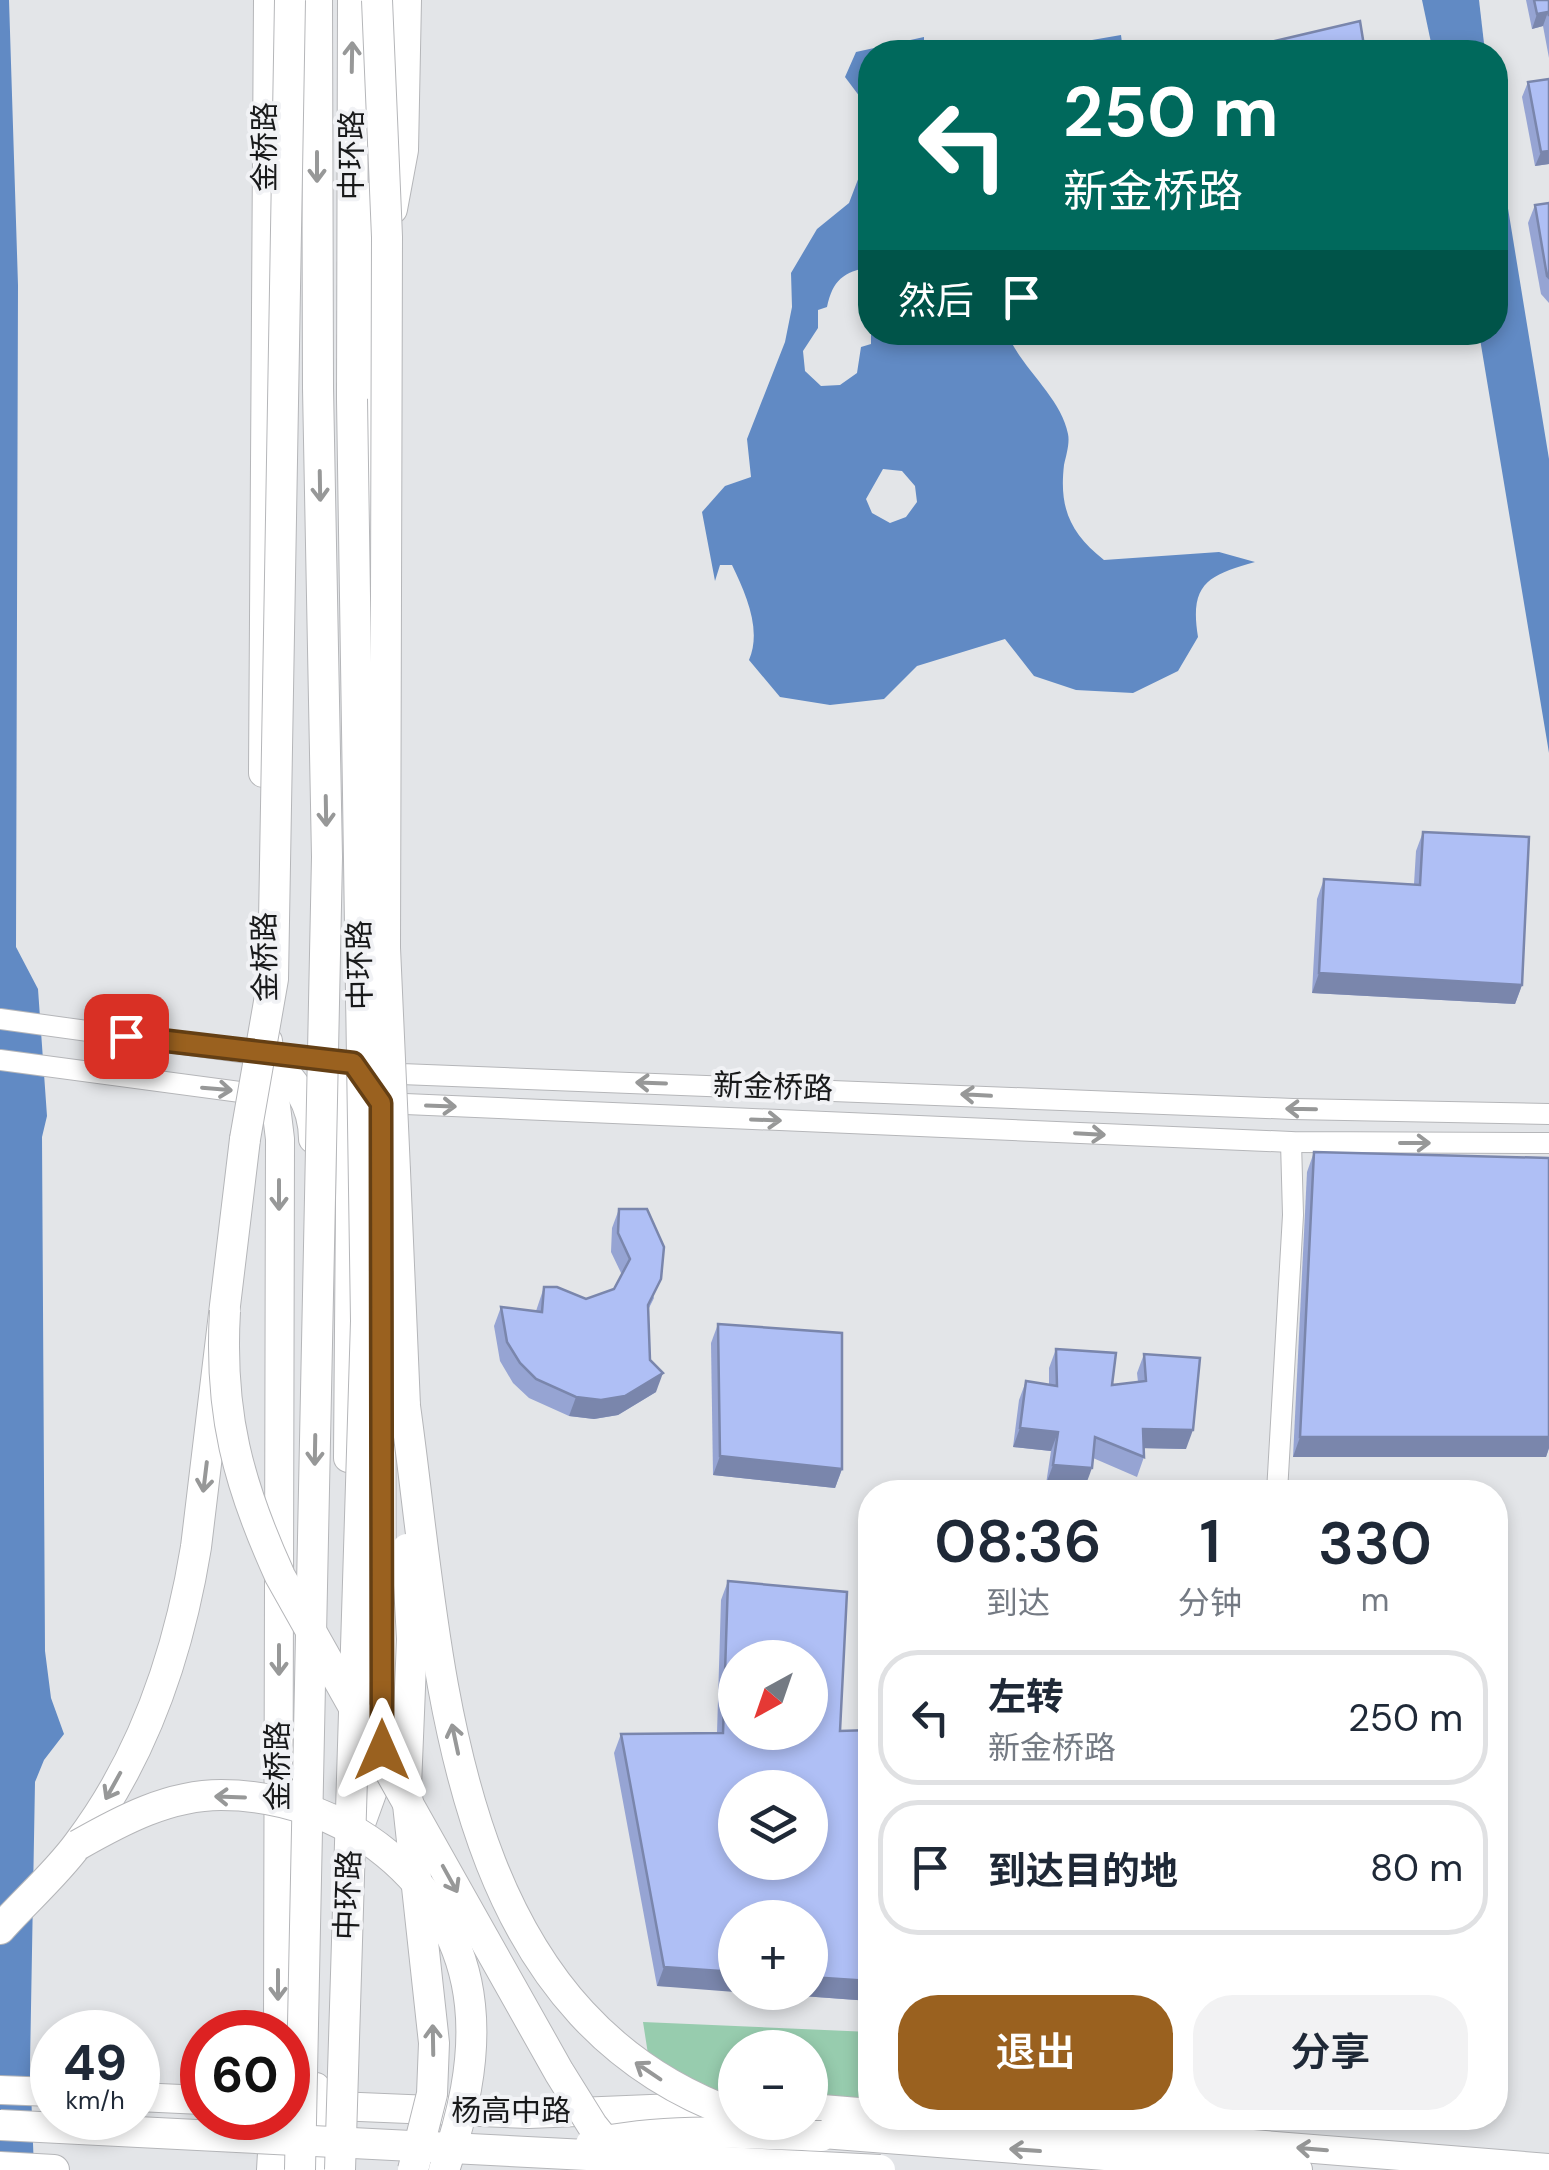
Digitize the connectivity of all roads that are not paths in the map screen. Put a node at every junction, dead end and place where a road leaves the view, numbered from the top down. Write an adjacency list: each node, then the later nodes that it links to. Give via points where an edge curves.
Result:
1 (268, 0): 10 (main road, 金桥路, via 262,709)
2 (290, 0): 21 (highway, bridge, via 273,979)
3 (318, 0): 52 (highway, 中环路, one-way to 52, bridge, via 327,857)
4 (353, 0): 20 (highway, 中环路, one-way to 4, bridge)
5 (380, 0): 7 (highway, bridge); 12 (main road, via 368,732)
6 (406, 0): 7 (highway, bridge, via 403,150)
7 (387, 237): 8 (highway, bridge)
8 (384, 948): 20 (highway, bridge); 22 (highway, bridge)
9 (0, 1019): 10 (street, 新金桥路)
10 (269, 1056): 12 (street, 新金桥路); 13 (main road, 金桥路); 14 (main road)
11 (0, 1060): 13 (street, 新金桥路, one-way to 13)
12 (353, 1063): 15 (main road); 16 (main road); 17 (street, 新金桥路, one-way to 12, via 401,1074)
13 (274, 1098): 14 (street, 新金桥路); 25 (main road, 金桥路, one-way to 25, via 280,1139)
14 (305, 1099): 15 (street, 新金桥路); 23 (main road, via 313,1125 314,1339)
15 (348, 1101): 16 (street, 新金桥路); 23 (main road)
16 (381, 1103): 18 (street, 新金桥路, one-way to 18); 26 (main road, via 382,1750)
17 (1549, 1114)
18 (1291, 1142): 19 (street, 新金桥路, one-way to 19); 24 (street)
19 (1549, 1143)
20 (365, 1275): 55 (highway, 中环路, bridge)
21 (225, 1311): 27 (highway, one-way to 27, bridge, via 186,1609 168,1674 137,1743); 60 (highway, one-way to 60, bridge, via 225,1409 234,1458 280,1576 559,2072)
22 (405, 1406): 34 (highway, one-way to 22, bridge, via 653,2076 610,2044 562,1992 508,1905 473,1823 452,1727); 57 (highway, one-way to 22, bridge, via 432,2094 434,2043 406,1786 412,1639)
23 (348, 1413): 26 (main road, via 348,1734)
24 (1279, 1480)
25 (278, 1789): 29 (main road, 金桥路, one-way to 29); 30 (main road, via 305,1830 314,1862)
26 (358, 1832): 36 (main road)
27 (78, 1845): 28 (highway); 58 (highway, one-way to 27, bridge, via 471,2054 470,2005 440,1913 405,1868 352,1827 288,1801 219,1795 124,1819)
28 (0, 1929)
29 (278, 2010)
30 (307, 2010)
31 (0, 2090): 32 (main road)
32 (30, 2091)
33 (310, 2105): 36 (main road, 杨高中路)
34 (718, 2106)
35 (718, 2106): 36 (main road, 杨高中路, via 529,2114)
36 (354, 2107): 56 (main road)
37 (858, 2115): 38 (main road)
38 (828, 2120)
39 (828, 2123): 41 (highway, one-way to 39)
40 (0, 2125): 61 (highway, 杨高中路, bridge)
41 (858, 2126)
42 (718, 2130): 59 (highway, bridge, via 633,2134 571,2148)
43 (896, 2130): 62 (highway, one-way to 43)
44 (1077, 2130): 49 (main road, one-way to 44)
45 (310, 2134): 54 (main road)
46 (272, 2140): 51 (main road)
47 (302, 2140): 53 (main road)
48 (0, 2167): 50 (highway)
49 (1549, 2168)
50 (54, 2170)
51 (270, 2170)
52 (300, 2170)
53 (308, 2170)
54 (320, 2170)
55 (340, 2170)
56 (350, 2170)
57 (413, 2170)
58 (444, 2170)
59 (518, 2170)
60 (628, 2170)
61 (880, 2170)
62 (1297, 2170)

